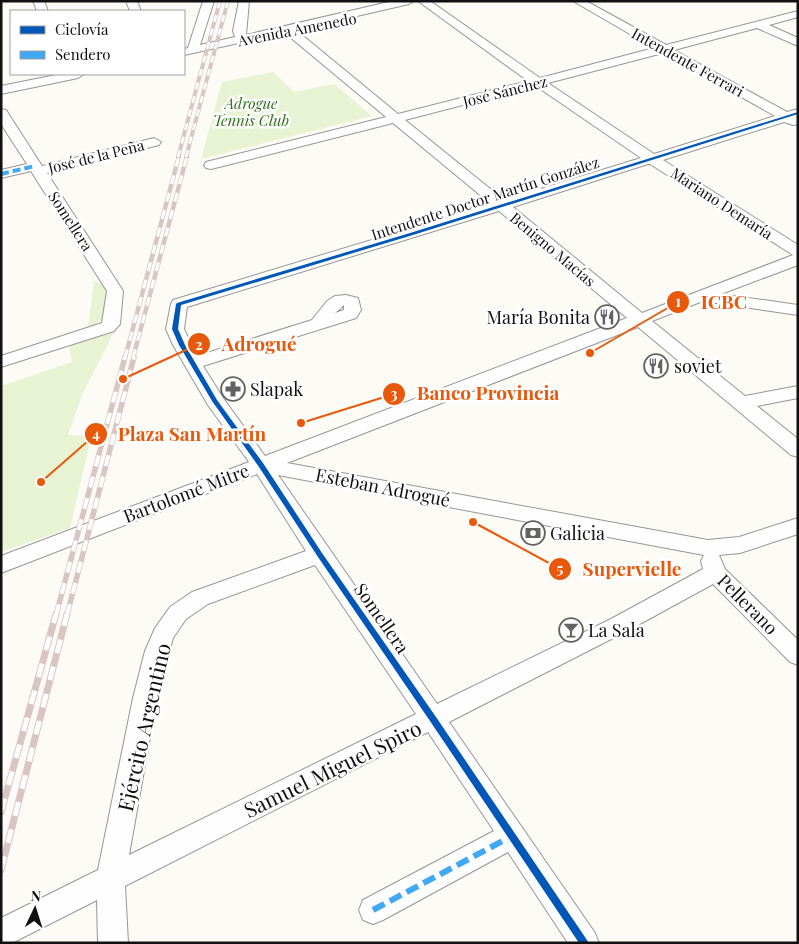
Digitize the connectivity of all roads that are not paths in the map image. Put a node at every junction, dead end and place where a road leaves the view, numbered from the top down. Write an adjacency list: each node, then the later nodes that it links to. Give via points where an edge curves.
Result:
1 (209, 1): 14 (street)
2 (244, 1): 10 (street, via 239,31)
3 (409, 1): 6 (street, Avenida Amenedo)
4 (578, 1): 13 (street, Intendente Ferrari)
5 (425, 2): 6 (street, Avenida Amenedo); 16 (street, Mariano Demaría)
6 (343, 14): 9 (street, Avenida Amenedo)
7 (798, 14): 8 (street, José Sánchez)
8 (760, 25): 12 (street); 13 (street, José Sánchez)
9 (288, 30): 10 (street, Avenida Amenedo); 11 (street, Avenida Amenedo); 19 (street, Benigno Macías)
10 (241, 38): 11 (street, Avenida Amenedo)
11 (224, 43): 14 (street, Avenida Amenedo)
12 (798, 43)
13 (664, 49): 16 (street, José Sánchez); 20 (street, Intendente Ferrari)
14 (189, 50)
15 (70, 75): 17 (street)
16 (538, 82): 19 (street, José Sánchez); 22 (street, Mariano Demaría)
17 (1, 90)
18 (1, 113): 24 (street, Somellera)
19 (396, 118): 23 (street, José Sánchez); 26 (street, Benigno Macías)
20 (794, 118): 22 (street, Intendente Doctor Martín González)
21 (154, 142): 24 (street, José de la Peña)
22 (651, 158): 26 (street, Intendente Doctor Martín González); 27 (street, Mariano Demaría)
23 (211, 165)
24 (37, 168): 25 (street, José de la Peña); 34 (street, Somellera, via 116,291 111,324 102,330)
25 (1, 174)
26 (501, 206): 30 (street, Intendente Doctor Martín González); 32 (street, Benigno Macías)
27 (798, 252)
28 (798, 259): 29 (street, Bartolomé Mitre)
29 (703, 296): 31 (street); 32 (street, Bartolomé Mitre)
30 (179, 304): 35 (street, Somellera, via 175,329)
31 (798, 310)
32 (640, 321): 37 (street, Benigno Macías); 39 (street, Bartolomé Mitre)
33 (319, 323): 35 (street)
34 (1, 362)
35 (192, 363): 39 (street, Somellera)
36 (798, 392): 37 (street)
37 (740, 403): 38 (street, Benigno Macías)
38 (798, 450)
39 (261, 464): 41 (street, Esteban Adrogué); 42 (street, Somellera); 43 (street, Bartolomé Mitre)
40 (798, 526): 41 (street, Esteban Adrogué, via 740,545)
41 (708, 548): 44 (street, Pellerano)
42 (320, 555): 46 (street, Somellera); 48 (street, Ejército Argentino, via 200,598 170,624 157,651 145,698)
43 (1, 565)
44 (716, 573): 45 (street, Pellerano); 46 (street, Samuel Miguel Spiro)
45 (798, 655)
46 (434, 718): 47 (street, Somellera); 48 (street, Samuel Miguel Spiro)
47 (512, 836): 49 (street); 52 (street, Somellera)
48 (111, 877): 50 (street, Samuel Miguel Spiro); 51 (street, Ejército Argentino)
49 (373, 910)
50 (1, 933)
51 (113, 943)
52 (585, 943)

